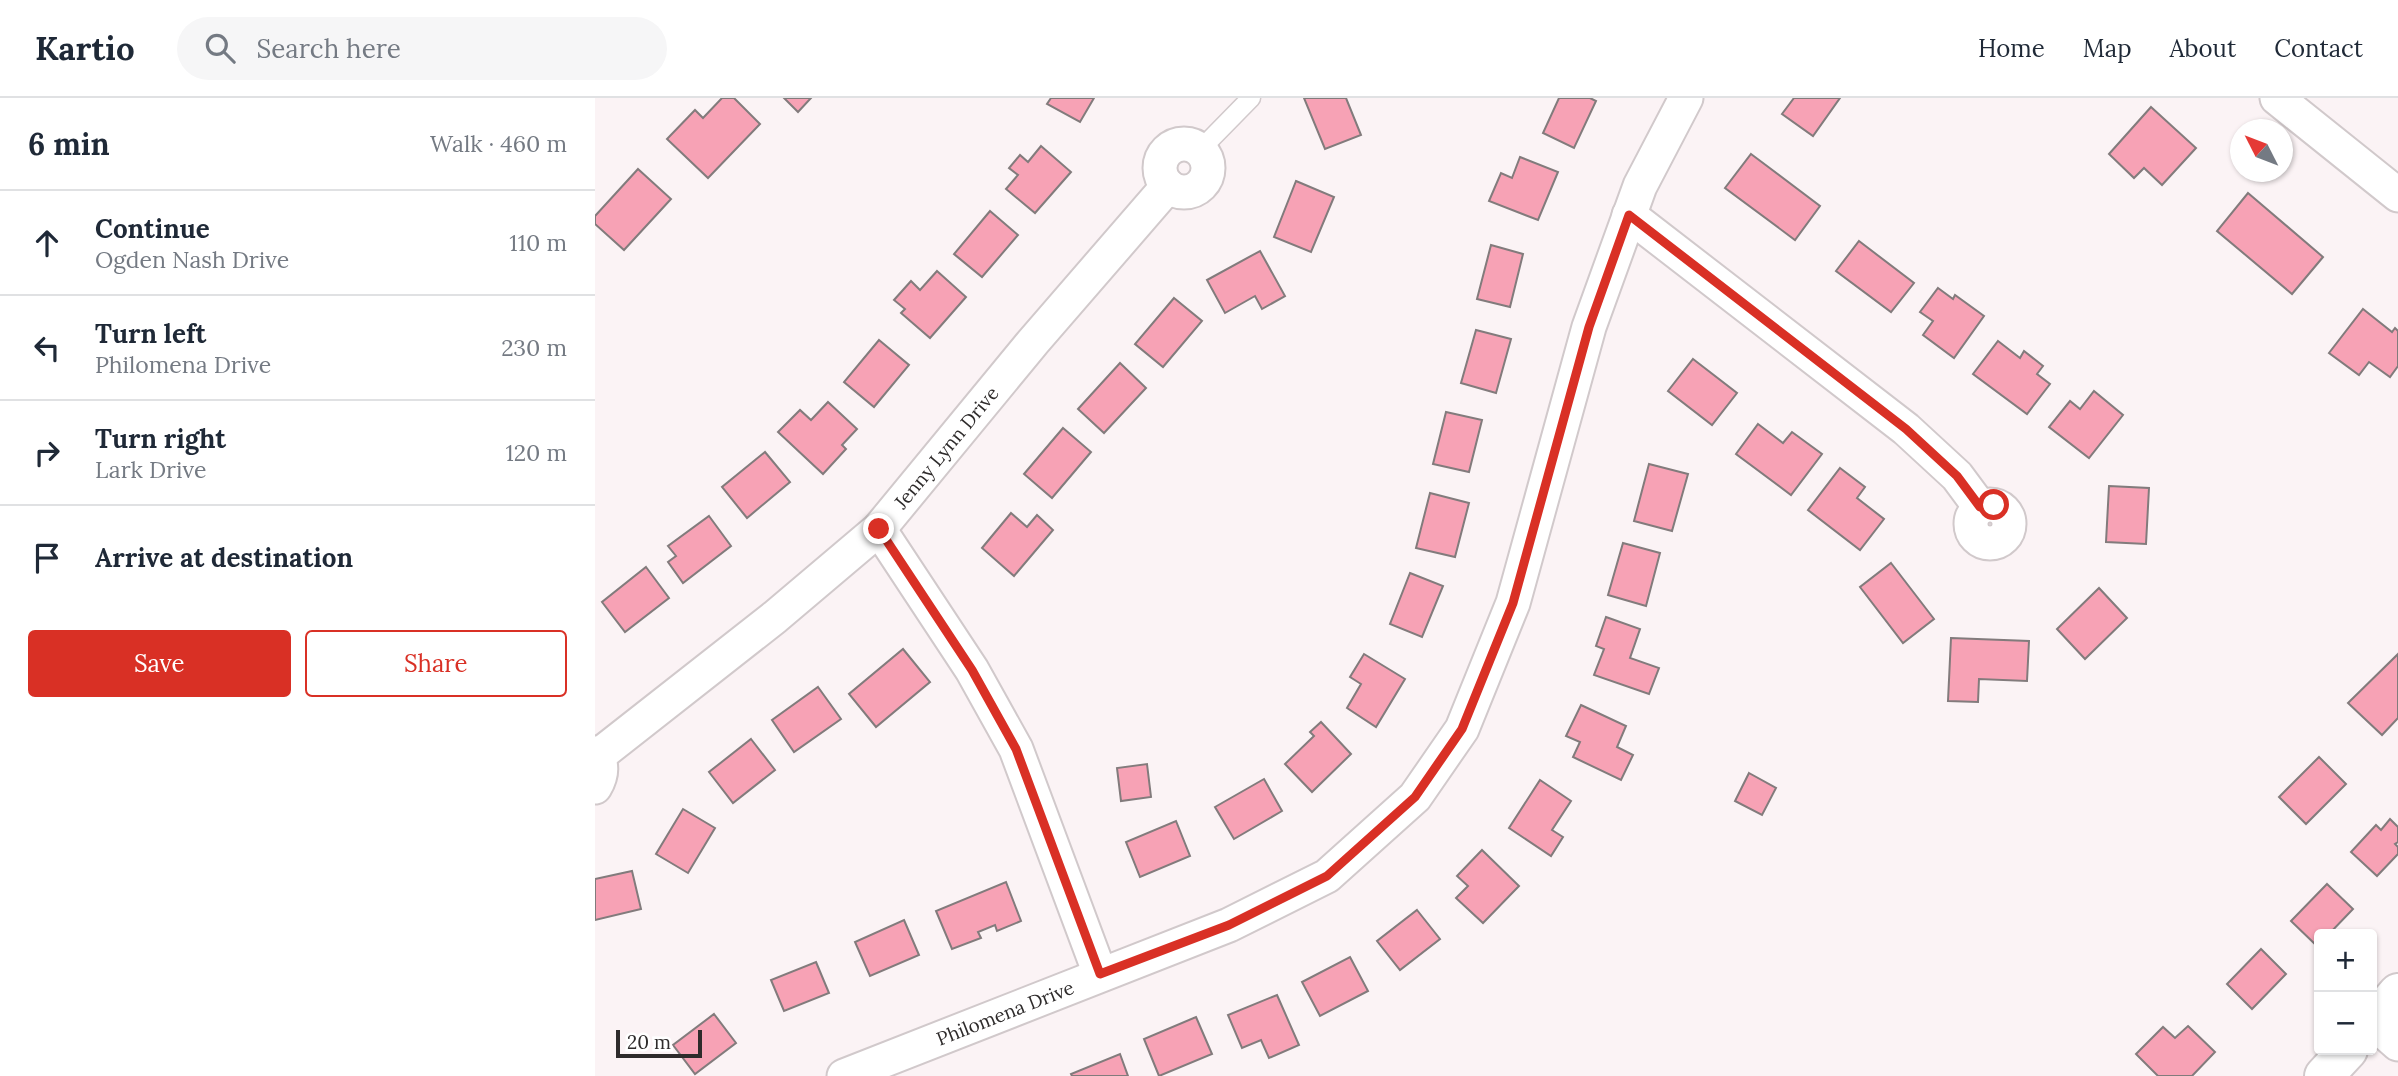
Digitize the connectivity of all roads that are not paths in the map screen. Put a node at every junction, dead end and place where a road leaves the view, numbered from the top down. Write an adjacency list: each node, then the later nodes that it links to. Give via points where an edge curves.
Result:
1 (1251, 98): 4 (lane)
2 (1686, 98): 6 (street, Philomena Drive)
3 (2277, 98): 5 (street)
4 (1200, 150): 8 (street, Jenny Lynn Drive, via 1208,167 1202,184 1186,192 1168,186)
5 (2398, 195)
6 (1629, 215): 7 (street, via 1906,429 1957,476); 10 (street, Philomena Drive, via 1589,327 1513,603 1462,729 1415,797 1327,876 1229,925)
7 (1980, 507)
8 (879, 529): 9 (street, Jenny Lynn Drive); 10 (street, via 972,670 1016,749)
9 (596, 765)
10 (1100, 974): 14 (street, Philomena Drive)
11 (2398, 993): 12 (street)
12 (2381, 1030)
13 (2343, 1055): 15 (street)
14 (844, 1076)
15 (2324, 1076)

